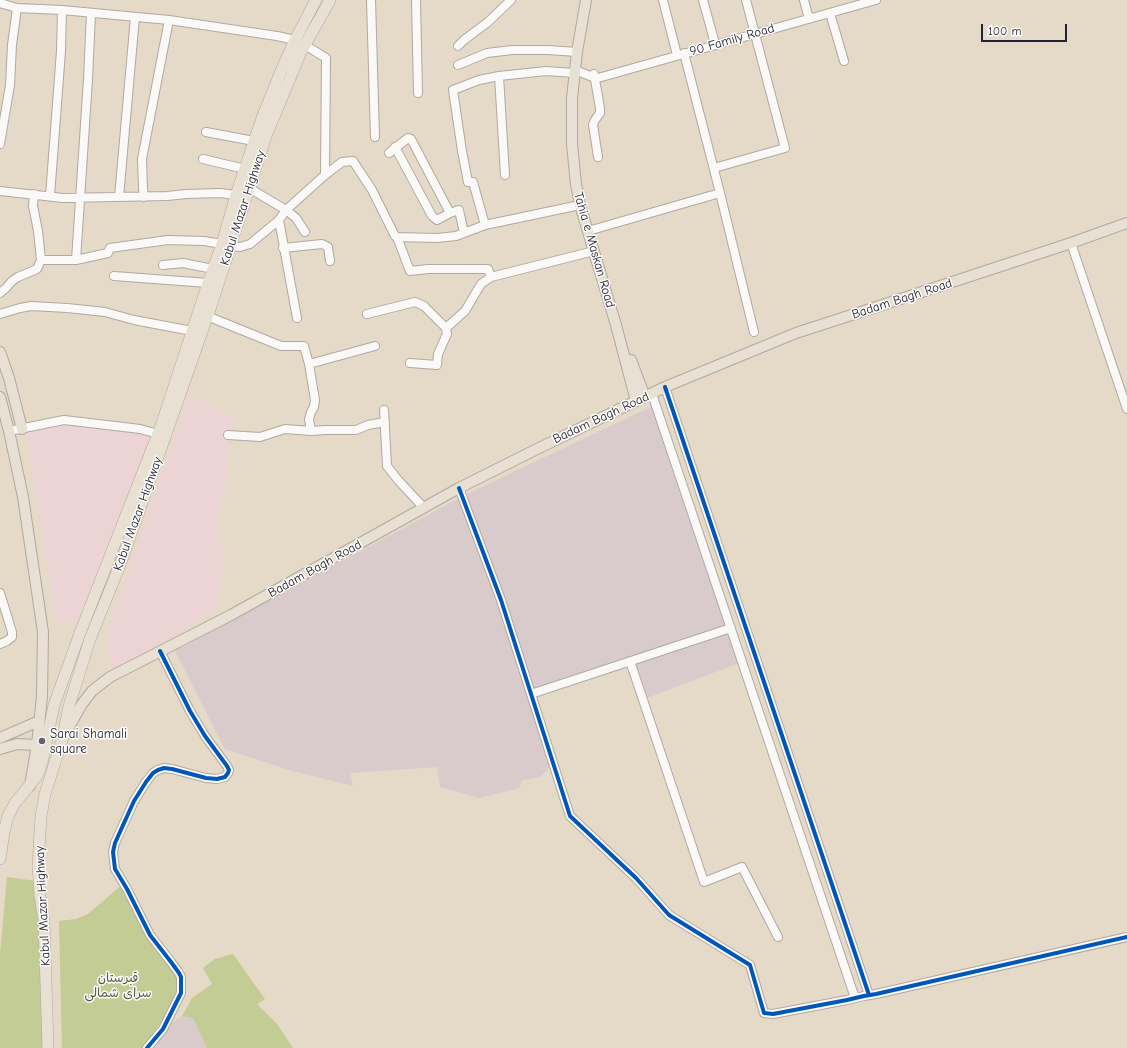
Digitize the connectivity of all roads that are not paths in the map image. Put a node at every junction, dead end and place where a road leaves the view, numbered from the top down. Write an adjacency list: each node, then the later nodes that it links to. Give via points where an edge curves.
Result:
1 (330, 0): 25 (highway, Kabul Mazar Highway)
2 (371, 0): 36 (street)
3 (416, 0): 33 (street)
4 (510, 0): 26 (street)
5 (586, 0): 27 (main road, Tahia e Maskan Road)
6 (591, 0): 31 (main road, Tahia e Maskan Road, via 580,58)
7 (663, 0): 28 (street)
8 (703, 0): 24 (street)
9 (746, 0): 22 (street)
10 (804, 0): 19 (street)
11 (857, 0): 19 (street, 90 Family Road)
12 (876, 0): 18 (street, 90 Family Road)
13 (0, 3): 15 (street)
14 (312, 3): 23 (highway, Kabul Mazar Highway)
15 (17, 8): 16 (street); 34 (street, via 10,85)
16 (62, 10): 17 (street); 50 (street)
17 (91, 13): 20 (street); 53 (street)
18 (830, 13): 19 (street, 90 Family Road); 29 (street)
19 (808, 16): 22 (street, 90 Family Road)
20 (135, 17): 21 (street); 51 (street)
21 (169, 20): 23 (street); 52 (street, via 142,159)
22 (754, 31): 24 (street, 90 Family Road); 28 (street, 90 Family Road); 41 (street, via 785,148)
23 (295, 40): 37 (highway, Kabul Mazar Highway)
24 (714, 40): 28 (street, 90 Family Road)
25 (305, 45): 43 (street, via 326,58); 45 (highway, Kabul Mazar Highway, via 266,136)
26 (458, 46)
27 (577, 52): 30 (street, via 512,50 487,53); 31 (main road, Tahia e Maskan Road)
28 (679, 53): 31 (street, 90 Family Road, via 598,78); 41 (street)
29 (844, 61)
30 (458, 65)
31 (584, 74): 32 (street, 90 Family Road, via 546,71); 39 (street, via 600,108 593,125); 54 (main road, Tahia e Maskan Road, via 572,98 572,144); 60 (main road, Tahia e Maskan Road, via 577,103 579,168)
32 (499, 76): 44 (street); 59 (street, 90 Family Road, via 453,90 468,182 473,182)
33 (418, 93)
34 (2, 117): 38 (street)
35 (206, 132): 37 (street)
36 (375, 137)
37 (254, 141): 42 (highway, Kabul Mazar Highway)
38 (0, 144)
39 (598, 157)
40 (203, 159): 42 (street)
41 (714, 168): 47 (street)
42 (245, 169): 49 (highway, Kabul Mazar Highway)
43 (325, 175): 55 (street); 63 (street, via 342,162 353,161)
44 (505, 175)
45 (249, 188): 55 (street); 65 (highway, Kabul Mazar Highway)
46 (0, 191): 48 (street)
47 (720, 193): 60 (street); 83 (street)
48 (34, 194): 50 (street); 68 (street, via 32,206)
49 (236, 195): 52 (street, via 220,193); 65 (highway, Kabul Mazar Highway)
50 (50, 196): 53 (street)
51 (119, 197): 52 (street); 53 (street)
52 (144, 197)
53 (80, 198): 69 (street)
54 (580, 205): 59 (street); 60 (main road, Tahia e Maskan Road)
55 (286, 210): 57 (street); 61 (street, via 296,218)
56 (450, 213): 56 (street, via 436,220 432,216 392,150 408,138 412,139); 62 (street, via 459,210)
57 (279, 220): 65 (street, via 250,244 240,247); 66 (street)
58 (1127, 223): 64 (main road, Badam Bagh Road)
59 (485, 225): 62 (street)
60 (590, 230): 67 (main road, Tahia e Maskan Road); 90 (main road, Tahia e Maskan Road)
61 (305, 232)
62 (464, 233): 63 (street, via 444,237)
63 (397, 237): 74 (street, via 410,271 488,268)
64 (1071, 243): 88 (main road, Badam Bagh Road, via 796,333); 91 (street)
65 (226, 245): 69 (street, via 204,241 168,240 110,248 108,253); 72 (highway, Kabul Mazar Highway); 79 (highway, Kabul Mazar Highway)
66 (284, 248): 70 (street, via 322,244 328,247); 80 (street)
67 (594, 251): 74 (street); 90 (main road, Tahia e Maskan Road, via 616,325)
68 (41, 260): 69 (street); 76 (street, via 36,269 18,277)
69 (76, 260)
70 (330, 261)
71 (163, 265): 72 (street, via 183,263)
72 (213, 269): 75 (highway, Kabul Mazar Highway)
73 (114, 276): 75 (street)
74 (491, 276): 81 (street, via 481,284 465,311)
75 (208, 283): 82 (highway, Kabul Mazar Highway)
76 (0, 293)
77 (0, 314): 82 (street, via 31,306 67,308 105,312)
78 (366, 314): 81 (street, via 415,302 424,306)
79 (207, 316): 87 (street, via 281,346 304,346); 108 (highway, Kabul Mazar Highway, via 122,558 90,639)
80 (297, 318)
81 (446, 328): 86 (street, via 447,334 438,354 437,365)
82 (192, 331): 97 (highway, Kabul Mazar Highway)
83 (754, 332)
84 (375, 346): 87 (street)
85 (0, 352): 94 (main road)
86 (410, 362)
87 (309, 364): 96 (street, via 315,400 309,419)
88 (665, 387): 90 (main road, Badam Bagh Road); 116 (street)
89 (0, 396): 95 (main road)
90 (644, 398): 99 (main road, Badam Bagh Road); 102 (street)
91 (1127, 409)
92 (384, 410): 93 (street)
93 (385, 422): 96 (street, via 356,430); 100 (street, via 387,466)
94 (22, 429): 95 (street); 97 (street, via 64,420 140,429)
95 (9, 431): 107 (main road, via 23,497 43,632)
96 (311, 431): 98 (street, via 285,429 260,437)
97 (158, 434): 112 (highway, Kabul Mazar Highway, via 80,633 54,706 38,774)
98 (228, 435)
99 (459, 488): 100 (main road, Badam Bagh Road); 106 (street, via 501,600)
100 (424, 508): 104 (main road, Badam Bagh Road, via 231,615)
101 (0, 593): 103 (street, via 12,637)
102 (731, 628): 105 (street); 117 (street)
103 (0, 644)
104 (164, 649): 108 (main road, Badam Bagh Road, via 110,677 92,691); 119 (street, via 190,711 204,736 229,770 225,777 217,779 164,768 153,773 134,801 115,844 115,869 150,935 181,977 181,993 162,1028)
105 (630, 661): 106 (street); 114 (street, via 704,882 742,867)
106 (531, 694): 117 (street, via 570,816 636,878 669,915 750,965 764,1013 774,1014)
107 (39, 721): 109 (main road); 110 (main road)
108 (63, 737): 118 (highway, Kabul Mazar Highway, via 45,794 39,842 38,865 44,921)
109 (0, 738)
110 (36, 745): 111 (main road, via 17,744); 112 (main road)
111 (0, 749)
112 (29, 786): 113 (highway, Kabul Mazar Highway, via 8,816)
113 (0, 859)
114 (778, 937)
115 (1127, 937): 116 (street)
116 (869, 995): 117 (street)
117 (856, 998)
118 (48, 1048)
119 (147, 1048)

